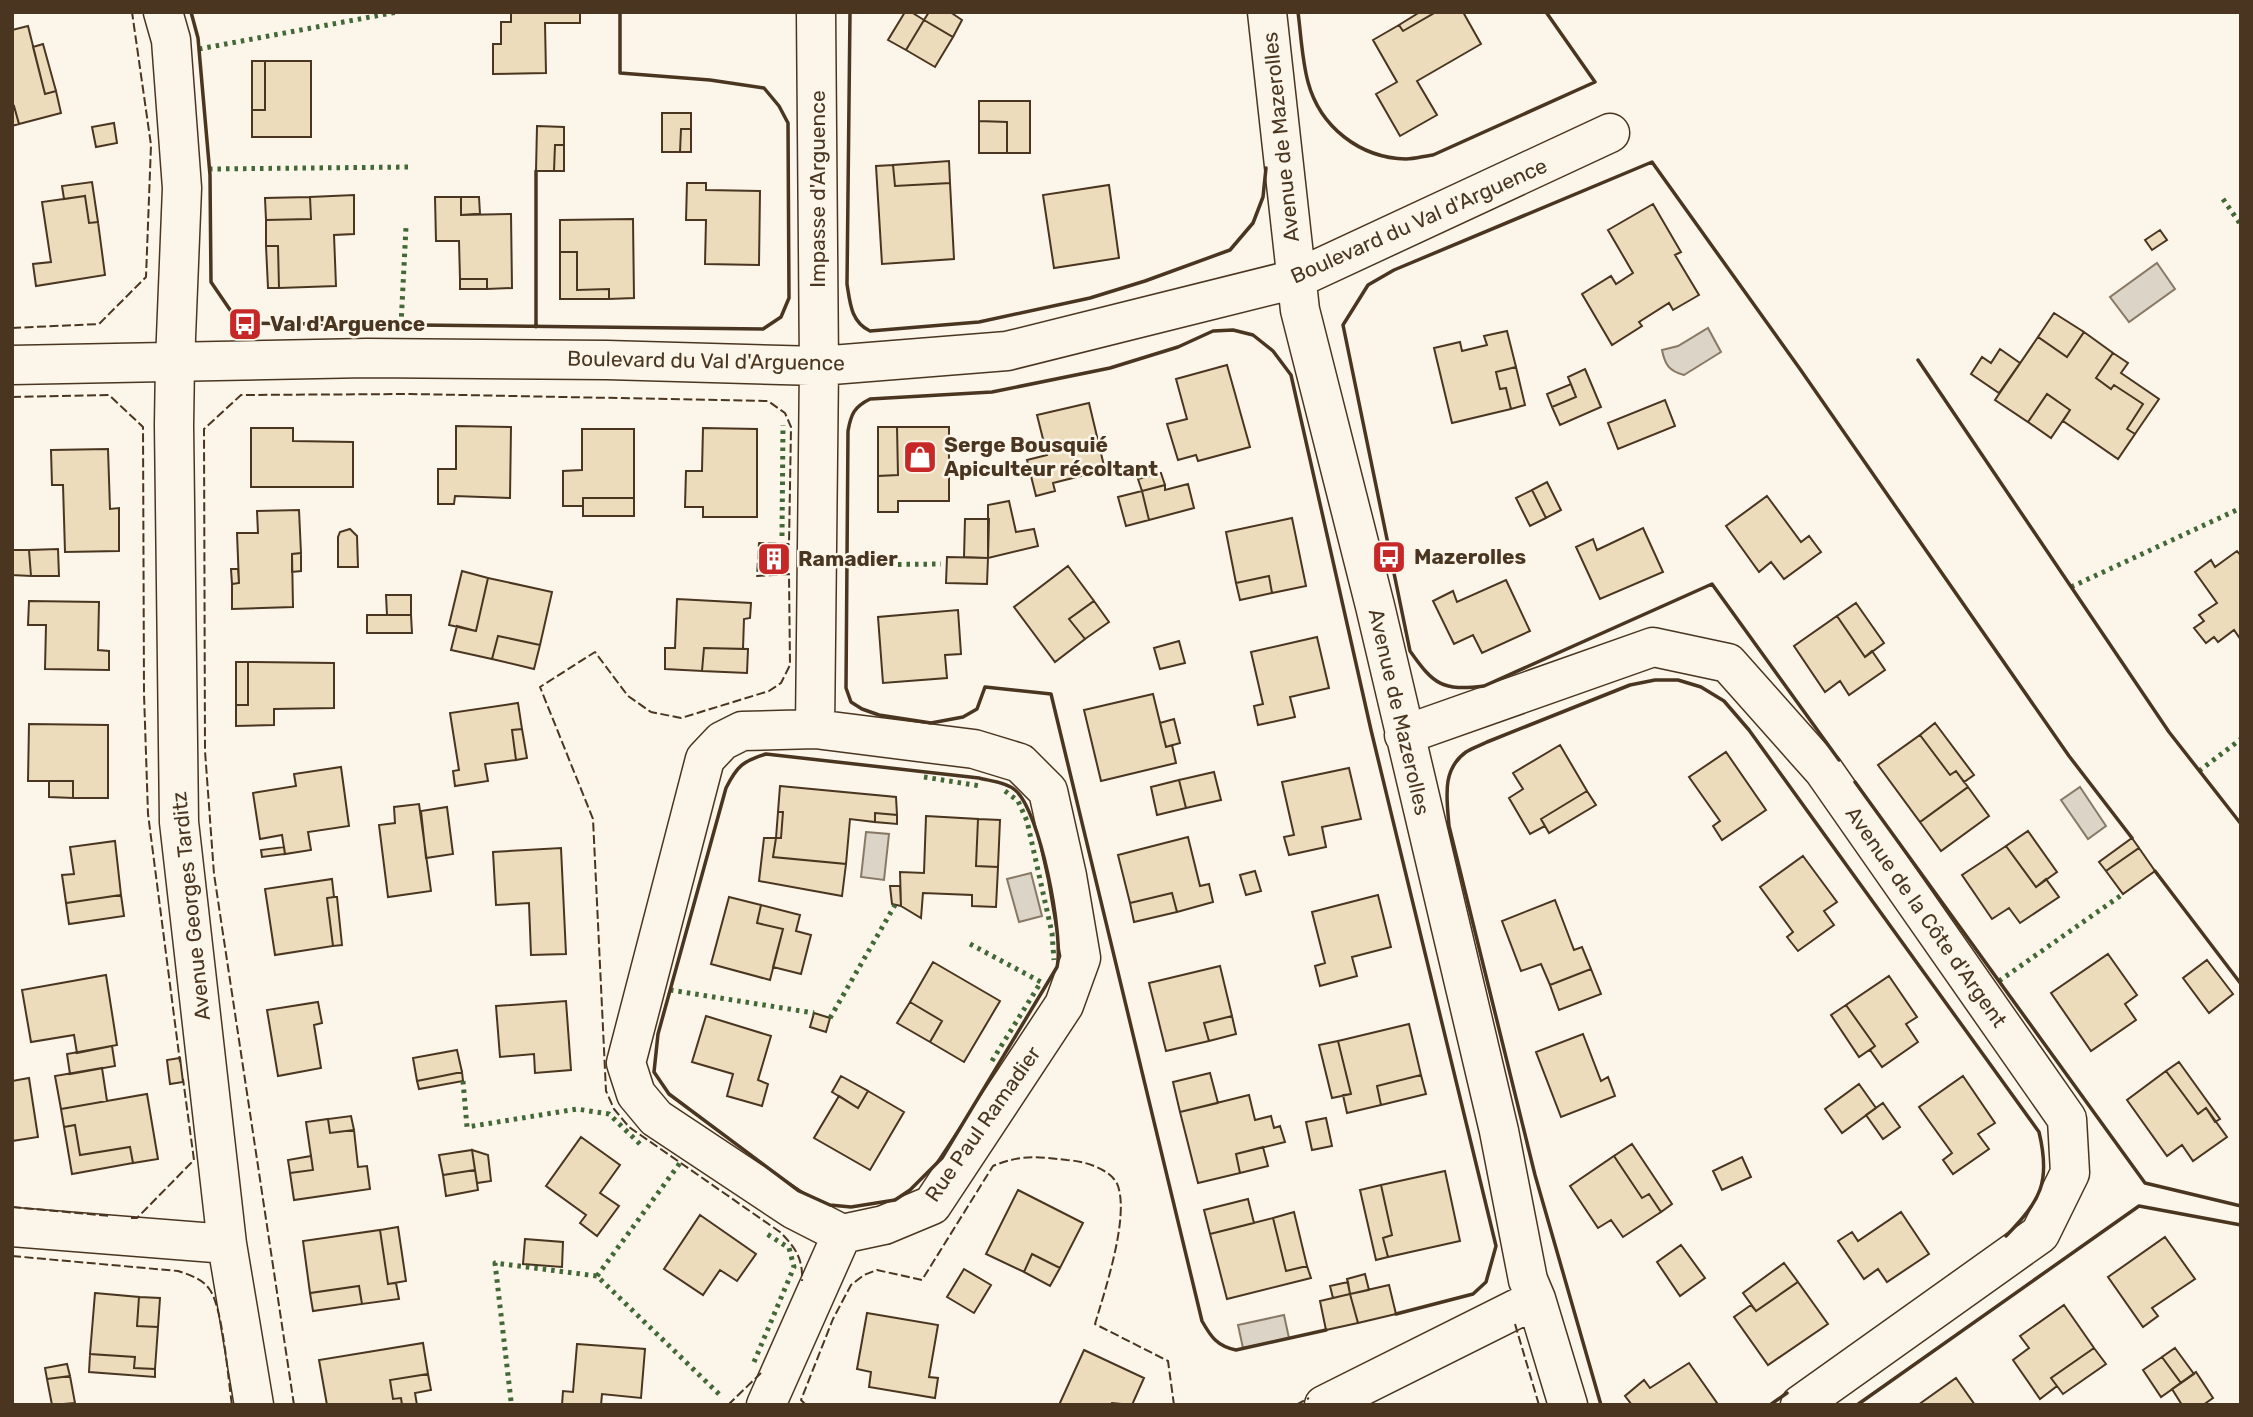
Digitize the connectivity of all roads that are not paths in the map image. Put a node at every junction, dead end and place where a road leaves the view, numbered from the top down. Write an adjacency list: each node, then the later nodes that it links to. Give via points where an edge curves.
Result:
1 (163, 12): 6 (street, Avenue Georges Tarditz, via 171,40 182,188)
2 (817, 12): 8 (street, Impasse d'Arguence)
3 (1267, 12): 5 (street, Avenue de Mazerolles)
4 (1610, 133): 5 (street, Boulevard du Val d'Arguence)
5 (1296, 279): 8 (street, Boulevard du Val d'Arguence, via 1007,351); 10 (street, Avenue de Mazerolles)
6 (174, 362): 7 (street, Boulevard du Val d'Arguence); 8 (street, Boulevard du Val d'Arguence, via 367,358); 13 (street, Avenue Georges Tarditz, via 179,821)
7 (12, 365)
8 (819, 366): 9 (street)
9 (815, 729): 12 (street, Rue Paul Ramadier, via 742,731 722,741 705,759 626,1063 636,1094 656,1118 793,1209); 12 (street, Rue Paul Ramadier, via 974,749 1020,763 1048,791 1081,958 1064,1005 932,1205 884,1225)
10 (1404, 734): 14 (street, Avenue de Mazerolles); 19 (street, Avenue de la Côte d'Argent, via 1653,647 1728,663 1824,771 2067,1119 2070,1173 2040,1234)
11 (12, 1227): 13 (street)
12 (842, 1234): 16 (street)
13 (227, 1244): 15 (street, Avenue Georges Tarditz)
14 (1536, 1299): 17 (street); 18 (street, Avenue de Mazerolles)
15 (254, 1405)
16 (766, 1405)
17 (1324, 1405)
18 (1568, 1405)
19 (1800, 1405)

